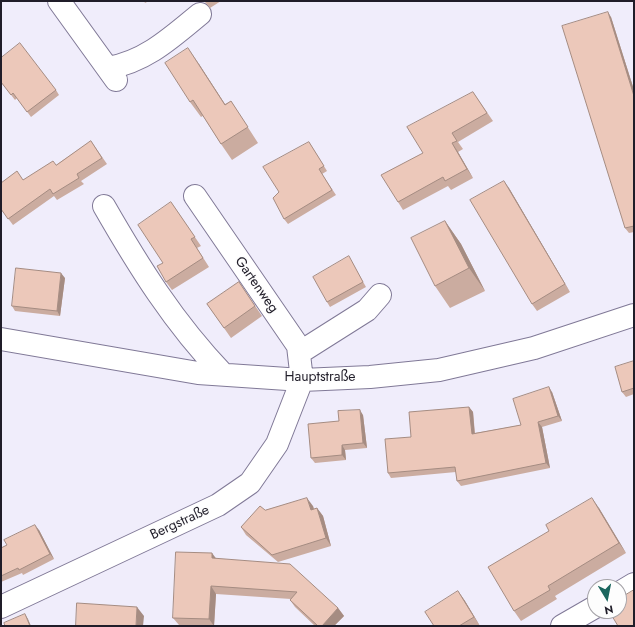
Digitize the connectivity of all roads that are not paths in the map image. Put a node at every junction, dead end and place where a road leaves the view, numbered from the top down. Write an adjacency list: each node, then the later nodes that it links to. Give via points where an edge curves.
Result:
1 (59, 1): 2 (street, via 112,74 157,49)
2 (200, 14)
3 (195, 196): 8 (street, Gartenweg, via 298,346)
4 (104, 206): 9 (street, via 139,268 167,308)
5 (380, 295): 8 (street, via 367,310)
6 (634, 315): 10 (street, Hauptstraße, via 534,348 439,370)
7 (2, 338): 9 (street, Hauptstraße, via 198,373)
8 (299, 354): 10 (street, Gartenweg)
9 (223, 374): 10 (street, Hauptstraße)
10 (302, 380): 11 (street, Bergstraße, via 277,444 250,483 218,505)
11 (1, 607)
12 (587, 612): 13 (street)
13 (562, 626)

